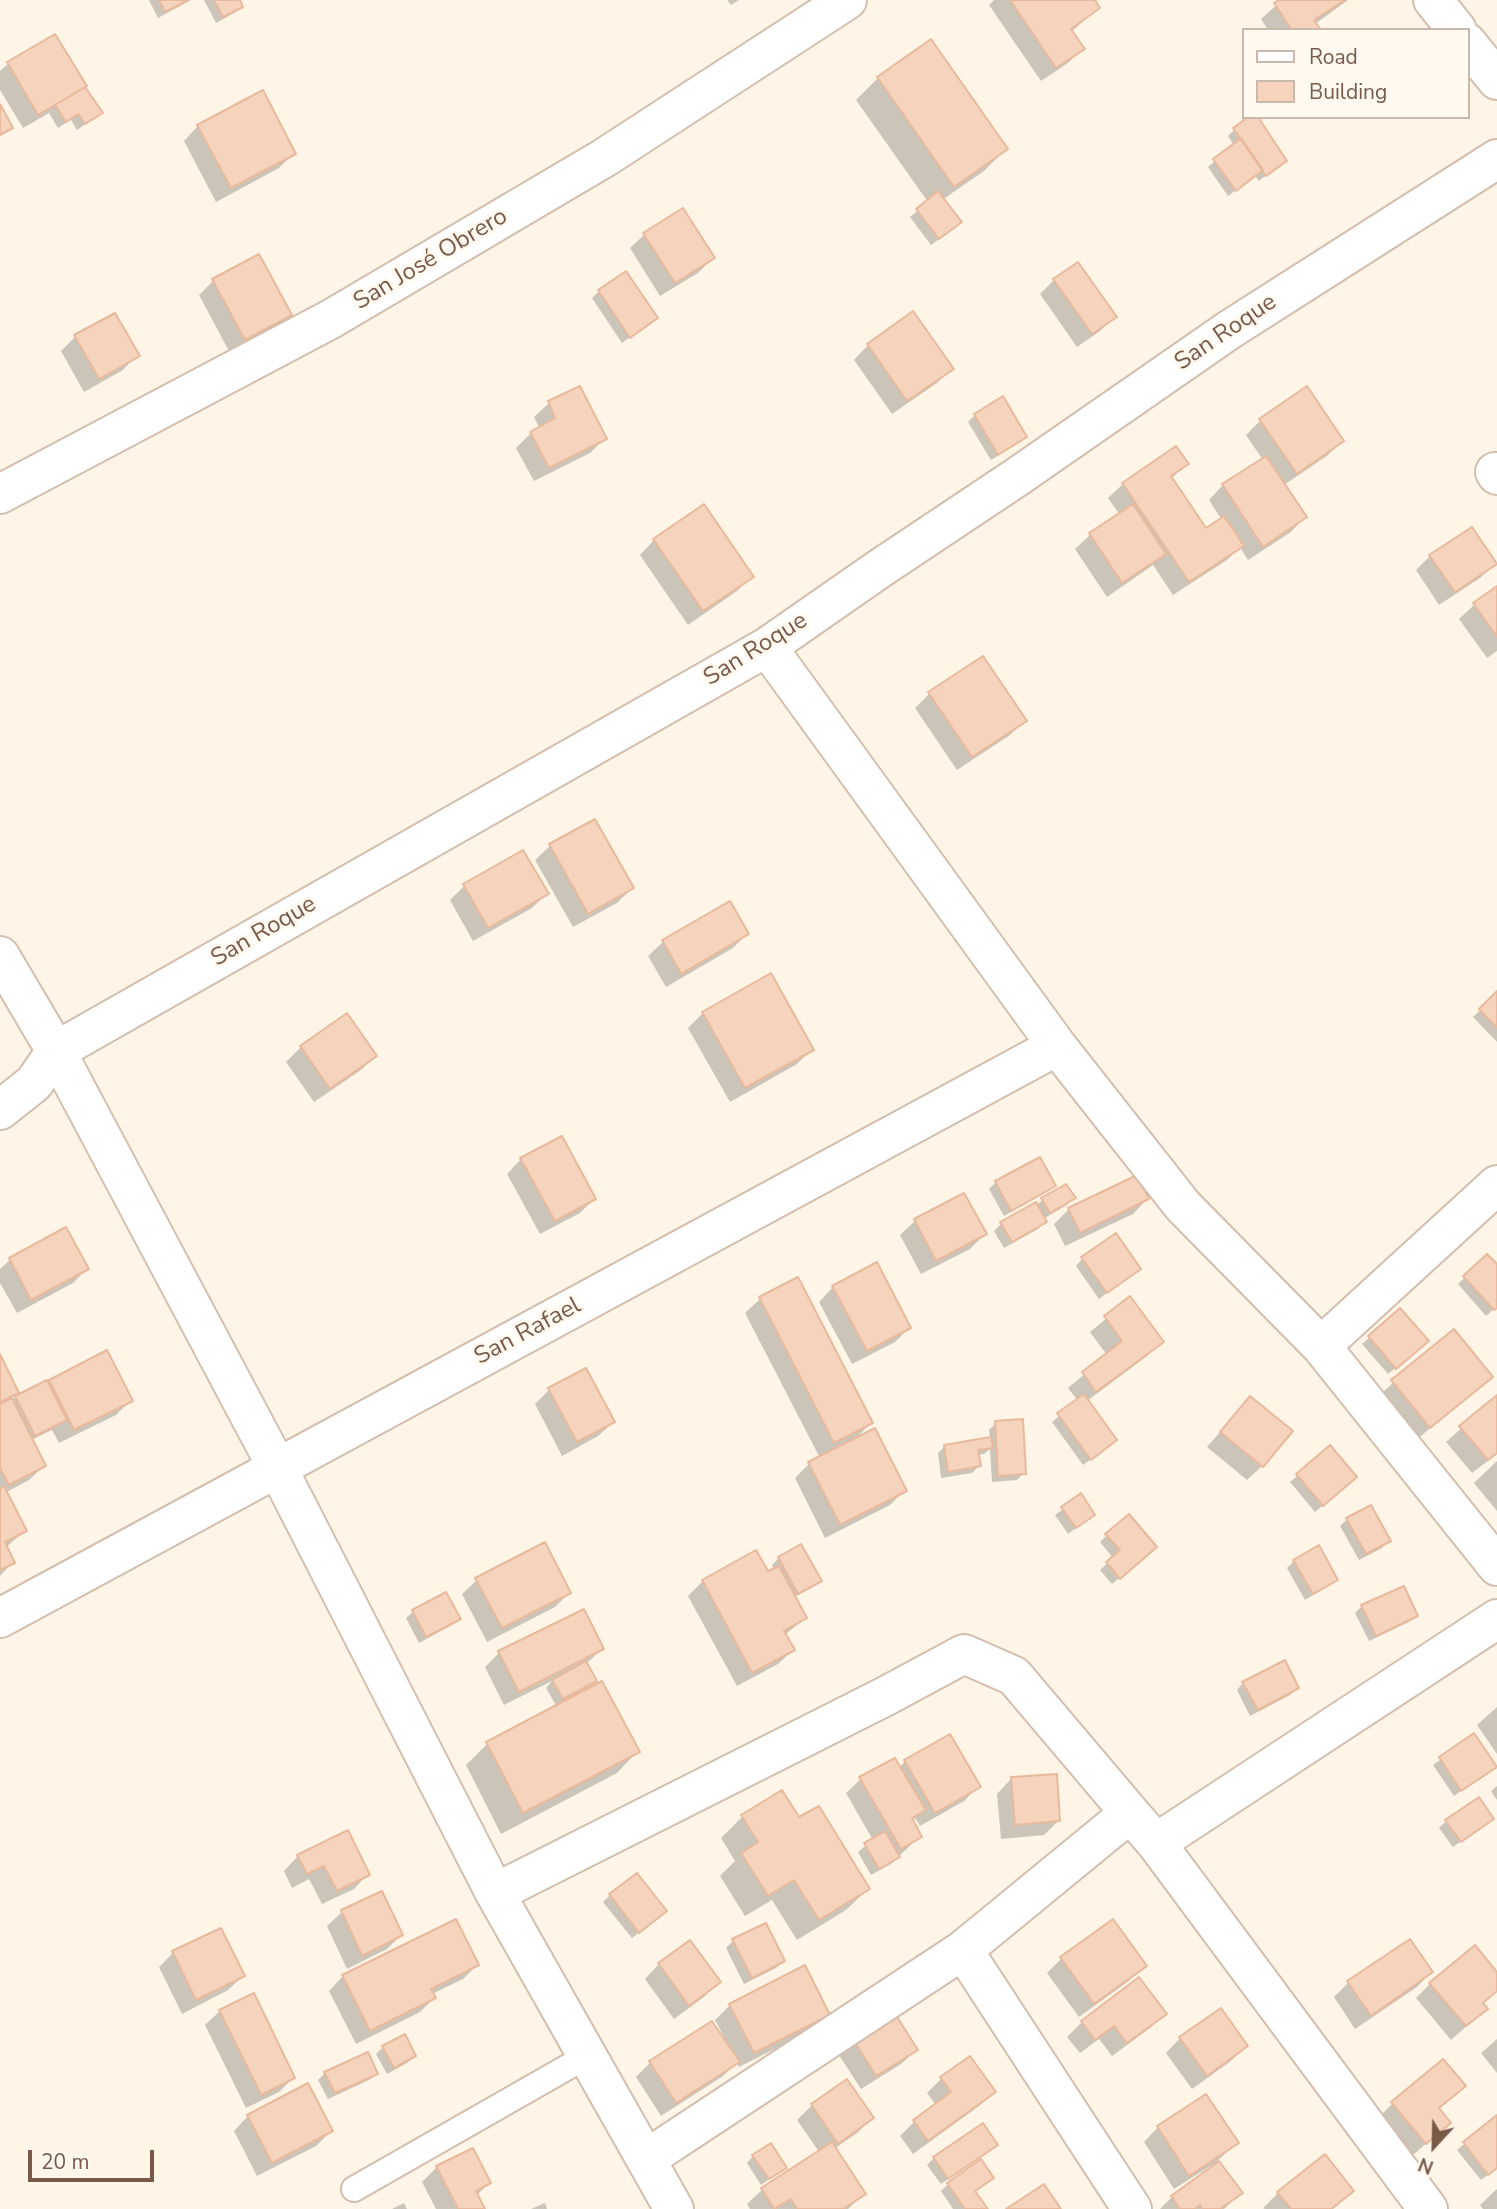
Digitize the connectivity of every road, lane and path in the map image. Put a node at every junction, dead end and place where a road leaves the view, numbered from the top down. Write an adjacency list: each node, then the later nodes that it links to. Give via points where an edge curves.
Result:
1 (847, 0): 7 (street, San José Obrero, via 604,158 331,319)
2 (1433, 0): 3 (street)
3 (1455, 28)
4 (1469, 45): 5 (street)
5 (1497, 80)
6 (1497, 159): 8 (street, San Roque, via 1229,330)
7 (0, 494)
8 (768, 646): 10 (street); 11 (street, San Roque)
9 (0, 956): 11 (street)
10 (1057, 1046): 14 (street, via 1183,1206); 15 (street, San Rafael)
11 (56, 1051): 12 (street, San Roque, via 34,1083); 15 (street)
12 (0, 1110)
13 (1497, 1185): 14 (street)
14 (1321, 1346): 16 (street)
15 (277, 1467): 17 (street, San Rafael); 21 (street)
16 (1497, 1566)
17 (0, 1619)
18 (1497, 1619): 20 (street)
19 (1130, 1813): 20 (street); 21 (street, via 1014,1676 964,1654); 22 (street)
20 (1156, 1843): 28 (street)
21 (495, 1893): 23 (street)
22 (963, 1950): 24 (street); 27 (street)
23 (587, 2056): 24 (street); 25 (lane)
24 (646, 2160): 26 (street)
25 (354, 2189)
26 (674, 2209)
27 (1132, 2209)
28 (1428, 2209)

